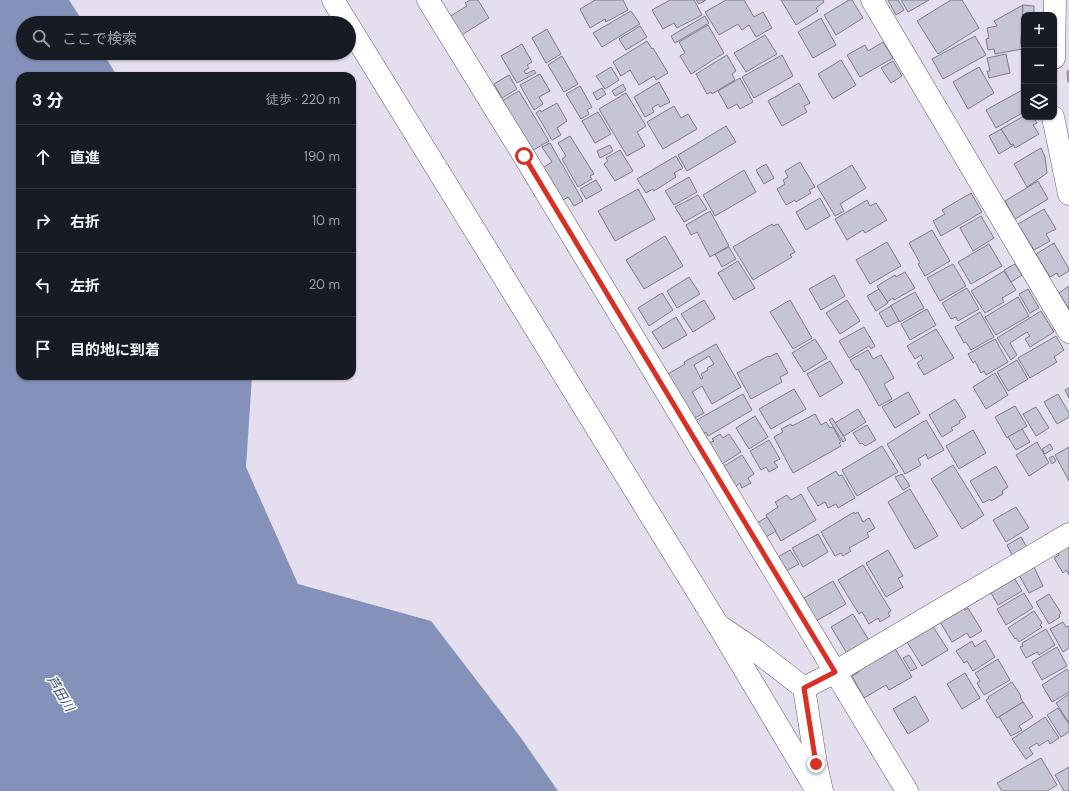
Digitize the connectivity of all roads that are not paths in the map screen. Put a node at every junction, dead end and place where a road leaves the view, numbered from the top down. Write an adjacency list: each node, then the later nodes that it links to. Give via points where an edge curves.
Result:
1 (333, 0): 5 (street)
2 (428, 0): 13 (street)
3 (872, 0): 10 (street)
4 (1055, 0): 7 (street)
5 (343, 16)
6 (356, 37): 12 (street)
7 (1054, 48)
8 (1054, 120): 9 (street)
9 (1069, 194)
10 (1069, 332)
11 (1069, 534): 13 (street)
12 (718, 625): 14 (street); 15 (street)
13 (835, 672): 14 (street); 17 (street)
14 (804, 688): 16 (street)
15 (817, 791)
16 (822, 791)
17 (907, 791)

